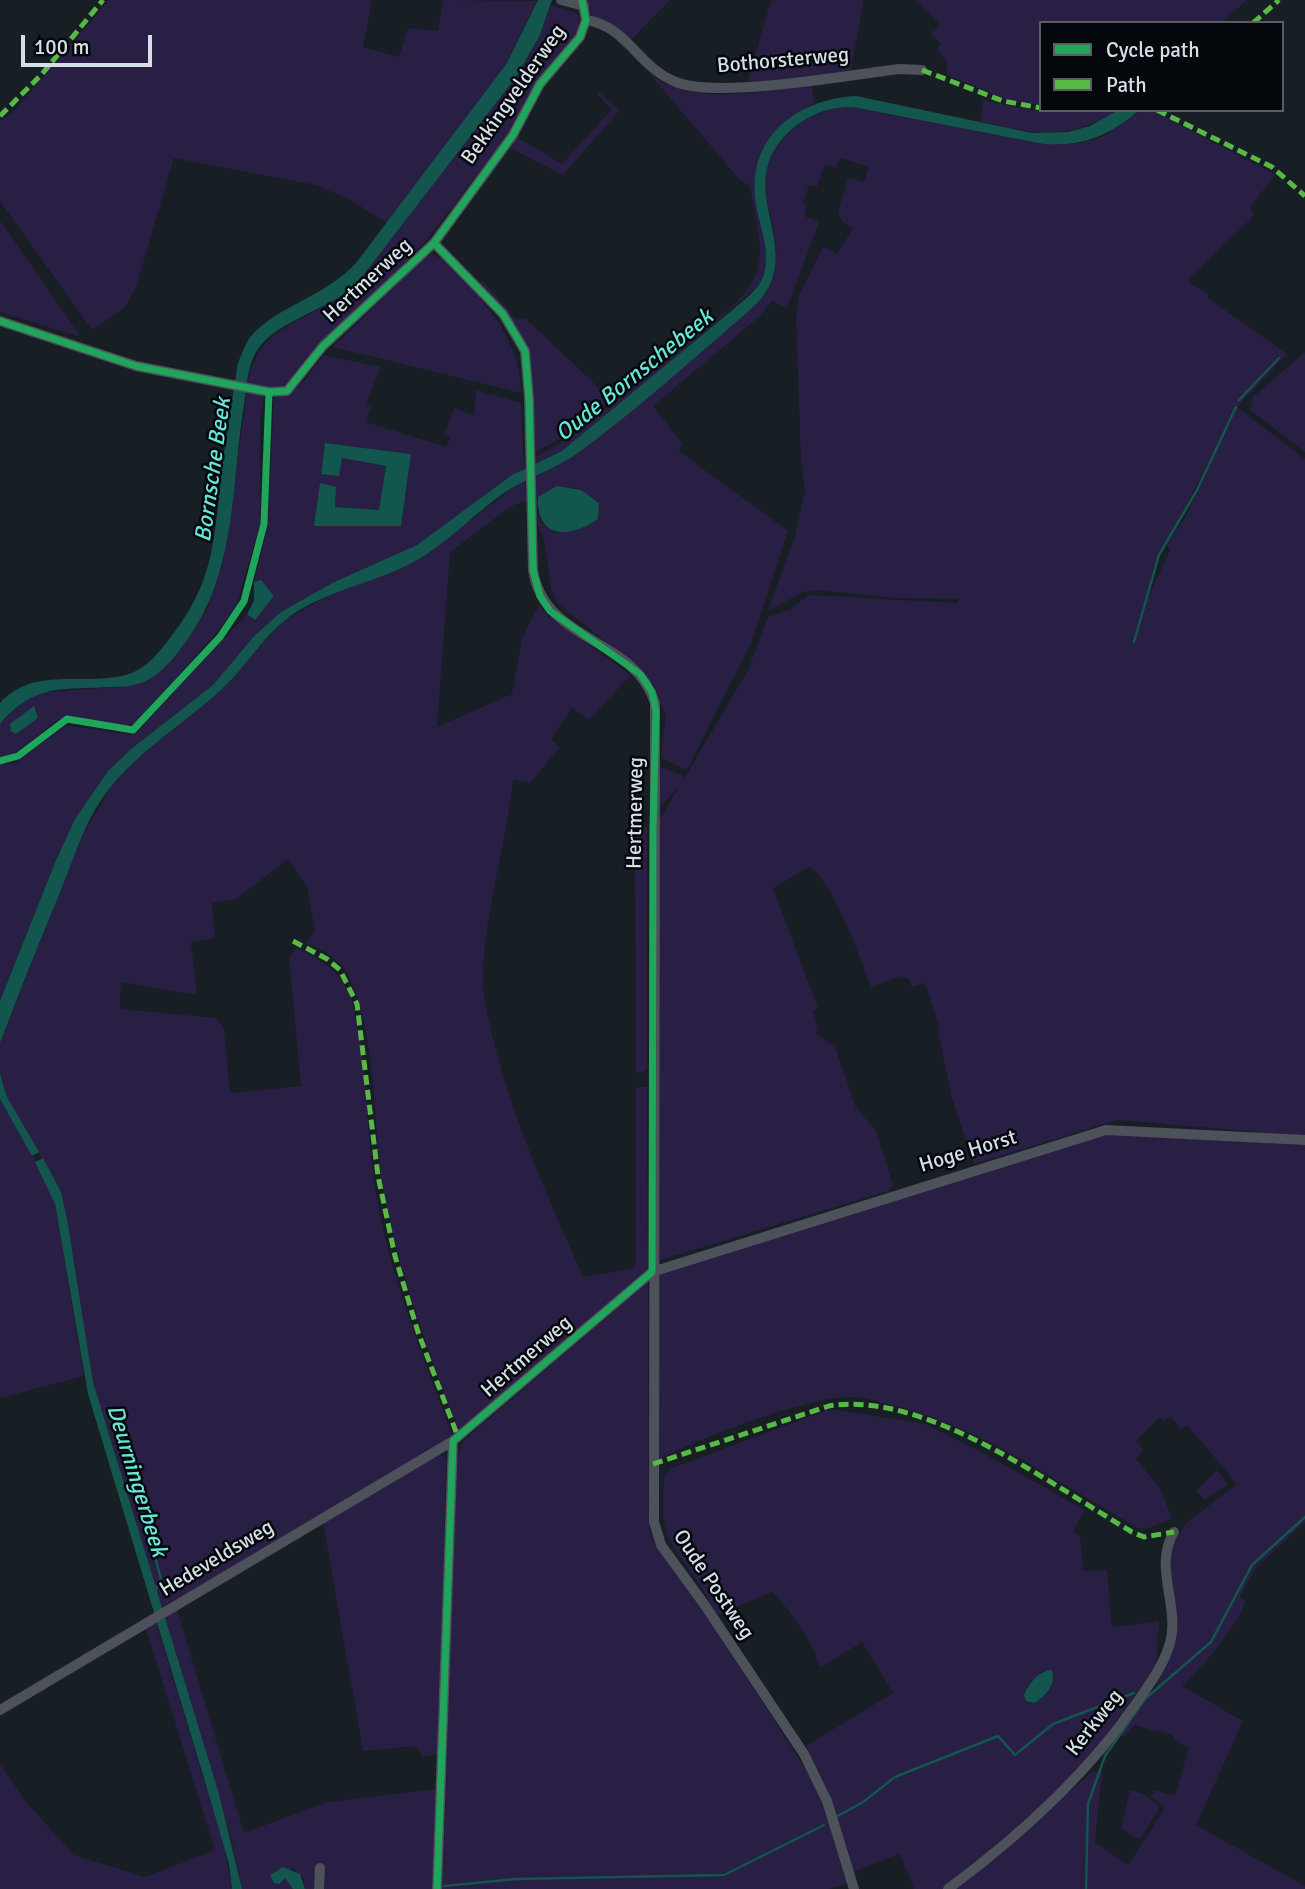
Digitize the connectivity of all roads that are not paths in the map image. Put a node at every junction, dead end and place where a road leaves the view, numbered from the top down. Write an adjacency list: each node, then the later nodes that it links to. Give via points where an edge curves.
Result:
1 (561, 0): 2 (street)
2 (583, 3): 3 (street, Bekkingvelderweg)
3 (586, 20): 4 (street, Bothorsterweg, via 612,28 661,75 690,86 735,87 899,69); 5 (street, Bekkingvelderweg, via 575,46 541,84 513,135)
4 (922, 71)
5 (434, 243): 6 (street, Hertmerweg, via 323,346 291,388 278,393 136,366); 8 (street, Hertmerweg, via 503,314 520,341 527,370 533,570 543,602 557,617 640,674 652,692 656,711)
6 (0, 321)
7 (1305, 1140): 8 (street, Hoge Horst, via 1106,1130)
8 (652, 1272): 9 (street, Hertmerweg); 15 (street, Oude Postweg, via 656,1534 804,1754 827,1801)
9 (453, 1441): 11 (street, Hedeveldsweg); 14 (street)
10 (1174, 1532): 16 (street, Kerkweg, via 1164,1555 1170,1645 1148,1685 1092,1763)
11 (0, 1710)
12 (320, 1868): 13 (street)
13 (319, 1889)
14 (437, 1889)
15 (854, 1889)
16 (948, 1889)

